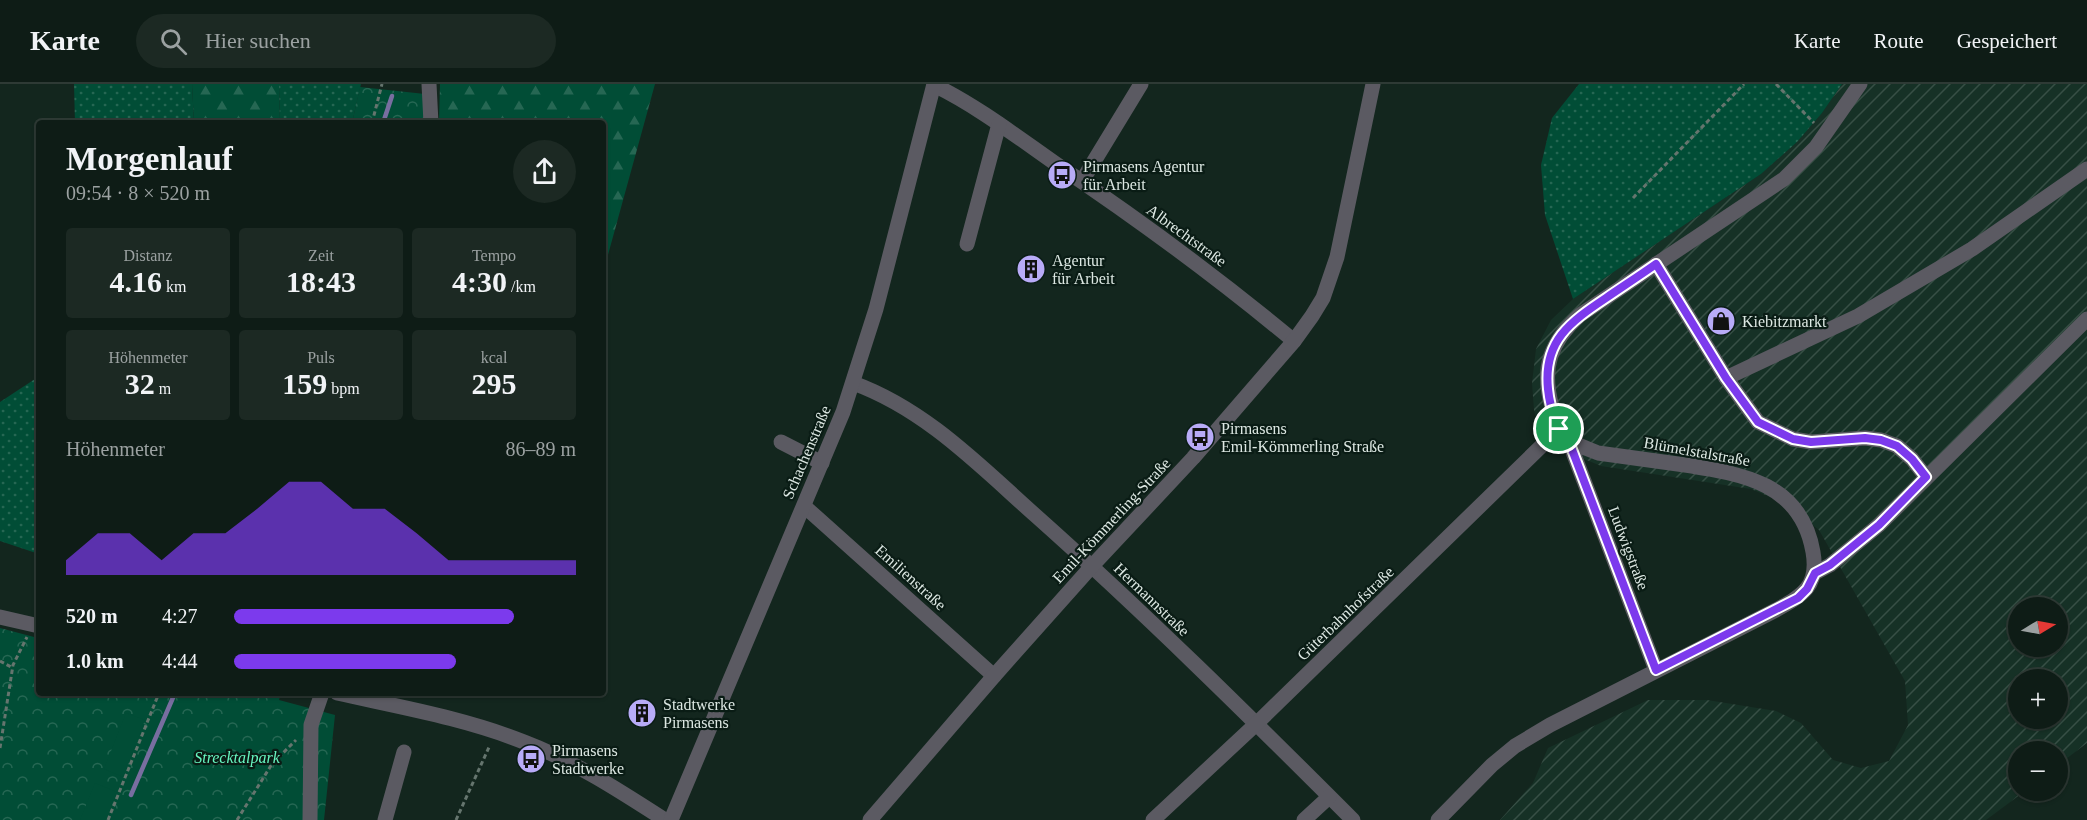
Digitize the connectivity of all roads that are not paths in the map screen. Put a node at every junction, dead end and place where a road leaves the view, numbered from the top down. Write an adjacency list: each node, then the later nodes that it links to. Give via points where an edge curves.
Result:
1 (429, 84): 6 (street)
2 (934, 84): 7 (street, Albrechtstraße); 15 (street, Schachenstraße)
3 (1141, 84): 9 (street)
4 (1373, 84): 13 (street, Emil-Kömmerling-Straße, via 1331,279 1318,307)
5 (1860, 84): 11 (street, via 1801,165)
6 (431, 120)
7 (999, 124): 9 (street, Albrechtstraße); 10 (street)
8 (2087, 168): 14 (street, via 1972,249 1867,311)
9 (1082, 181): 13 (street, Albrechtstraße)
10 (967, 244)
11 (1656, 264): 14 (street); 16 (street, via 1580,315 1557,341 1549,357 1547,377 1549,397)
12 (2087, 319): 19 (street)
13 (1294, 341): 21 (street, Emil-Kömmerling-Straße, via 1193,458)
14 (1726, 378): 19 (street, via 1758,422 1774,431 1811,442 1881,440 1897,446)
15 (853, 383): 18 (street, Schachenstraße); 21 (street, Hermannstraße, via 922,418)
16 (1564, 434): 22 (street, Blümelstalstraße, via 1598,453 1717,470 1764,484 1795,508 1806,526); 25 (street, Ludwigstraße); 29 (street, Güterbahnhofstraße)
17 (781, 442): 18 (street)
18 (822, 463): 20 (street, Schachenstraße)
19 (1926, 477): 22 (street, via 1879,525)
20 (804, 506): 26 (street, Emilienstraße); 35 (street, Schachenstraße)
21 (1092, 566): 26 (street, Emil-Kömmerling-Straße); 29 (street, Hermannstraße)
22 (1815, 573): 25 (street, via 1798,598)
23 (0, 617): 24 (street)
24 (34, 630)
25 (1656, 670): 40 (street, via 1515,746 1471,784)
26 (994, 676): 36 (street, Emil-Kömmerling-Straße)
27 (320, 696): 32 (street, via 311,725)
28 (350, 696): 34 (street, via 444,717 525,742 609,785)
29 (1255, 725): 31 (street, Hermannstraße); 37 (street, Güterbahnhofstraße)
30 (404, 752): 33 (street)
31 (1329, 797): 38 (street); 39 (street, Hermannstraße)
32 (310, 820)
33 (385, 820)
34 (665, 820)
35 (671, 820)
36 (870, 820)
37 (1153, 820)
38 (1304, 820)
39 (1353, 820)
40 (1438, 820)

